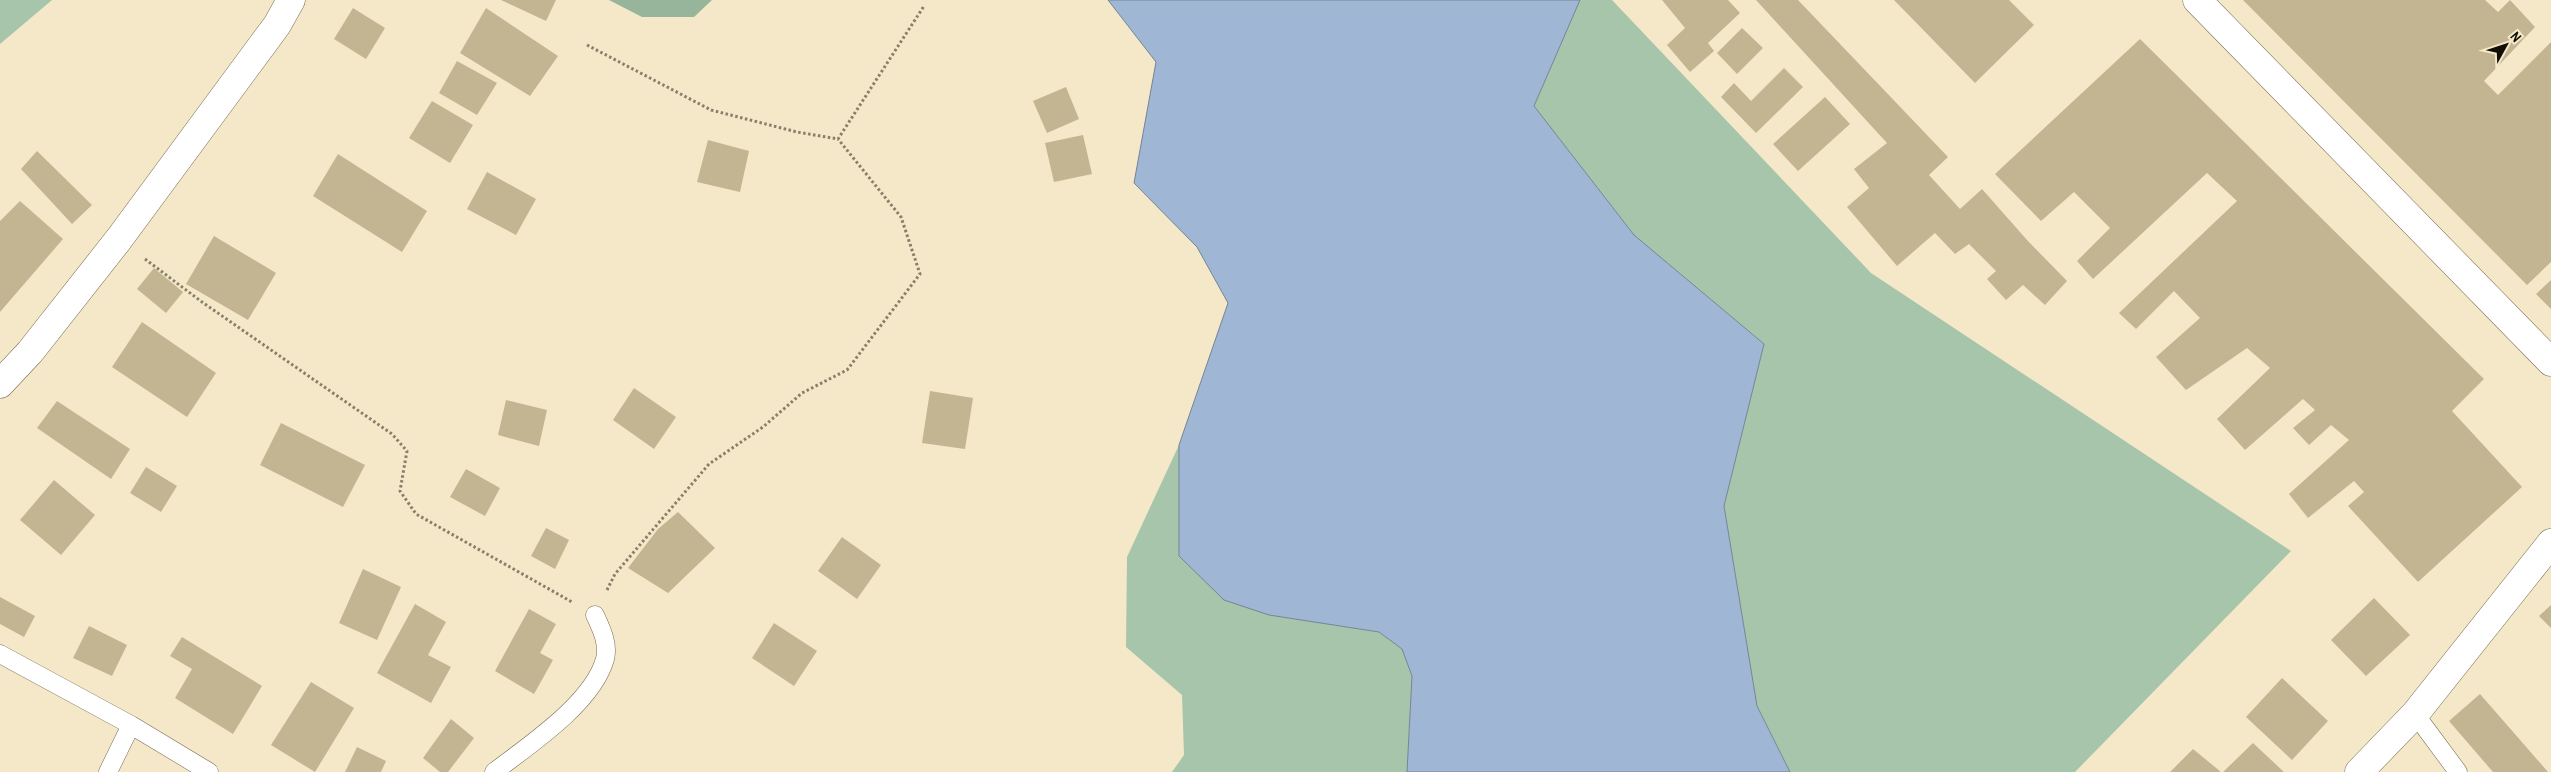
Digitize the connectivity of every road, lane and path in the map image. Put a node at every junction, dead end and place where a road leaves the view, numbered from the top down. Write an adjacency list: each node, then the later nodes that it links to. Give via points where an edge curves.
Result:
1 (291, 0): 6 (street, via 277,25)
2 (2197, 0): 7 (street)
3 (924, 6): 5 (path)
4 (586, 45): 5 (path, via 711,110)
5 (838, 139): 10 (path, via 901,217 920,274 847,370 802,393 764,427 709,464 615,574)
6 (119, 239): 8 (street, via 30,352); 10 (path, via 202,302 392,434 407,451 400,491 416,514)
7 (2551, 362)
8 (0, 384)
9 (2551, 543): 12 (street)
10 (595, 615): 16 (lane, via 604,634 606,658 593,684 556,724)
11 (0, 654): 13 (lane)
12 (2415, 714): 17 (street); 18 (lane)
13 (131, 725): 14 (lane); 15 (lane)
14 (108, 772)
15 (209, 772)
16 (494, 772)
17 (2360, 772)
18 (2458, 772)

